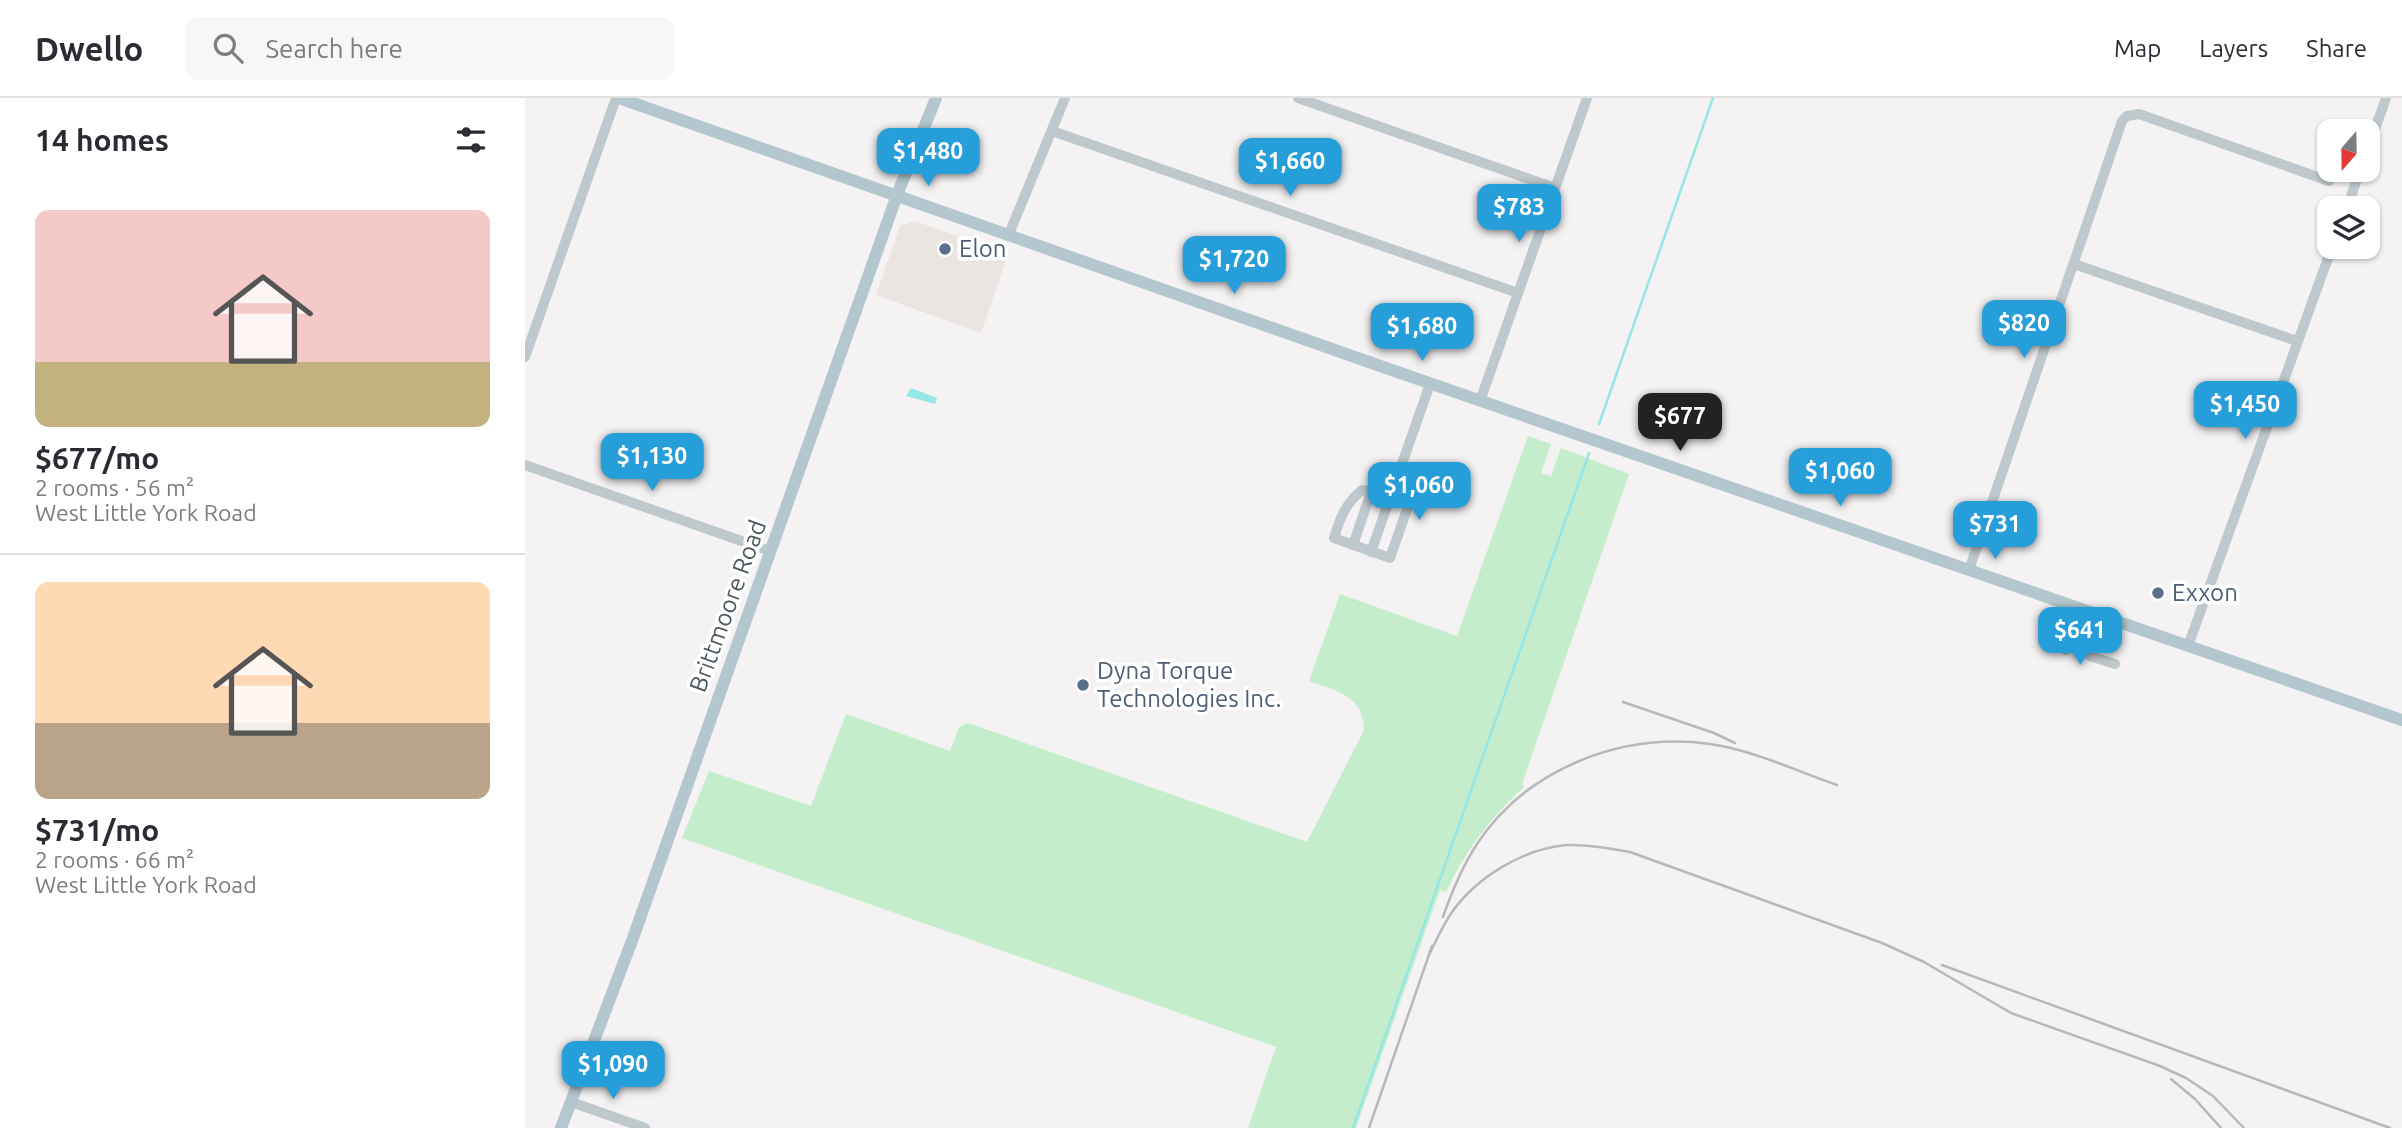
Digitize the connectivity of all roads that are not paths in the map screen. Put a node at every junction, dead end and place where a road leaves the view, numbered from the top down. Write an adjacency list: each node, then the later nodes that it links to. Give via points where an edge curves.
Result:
1 (618, 98): 11 (main road); 17 (street)
2 (936, 98): 11 (main road, Brittmoore Road)
3 (1065, 98): 8 (street)
4 (1298, 98): 10 (street)
5 (1587, 98): 10 (street)
6 (2386, 98): 7 (street)
7 (2379, 119)
8 (1052, 131): 12 (street); 15 (street)
9 (2317, 177): 14 (street, via 2139,114 2127,116)
10 (1555, 188): 15 (street)
11 (897, 195): 12 (main road); 25 (main road, Brittmoore Road)
12 (1009, 234): 18 (main road)
13 (2328, 259): 16 (street)
14 (2074, 264): 16 (street); 27 (street)
15 (1518, 293): 19 (street)
16 (2297, 341): 32 (street)
17 (525, 356)
18 (1430, 384): 19 (main road); 21 (street)
19 (1480, 401): 27 (main road)
20 (525, 465): 25 (street)
21 (1401, 467): 23 (street); 26 (street, via 1419,475 1391,556)
22 (1371, 492): 23 (street); 24 (street); 24 (street, via 1362,490 1341,514 1333,538)
23 (1391, 495): 26 (street)
24 (1353, 545): 26 (street)
25 (770, 551): 36 (main road, Brittmoore Road)
26 (1371, 552)
27 (1969, 570): 32 (main road)
28 (2052, 629): 30 (street)
29 (2073, 637): 33 (street)
30 (2045, 642)
31 (2095, 642): 34 (street, via 2090,656)
32 (2188, 646): 35 (main road)
33 (2066, 650)
34 (2115, 664)
35 (2402, 720)
36 (571, 1102): 37 (main road, Brittmoore Road); 38 (street)
37 (561, 1128)
38 (645, 1128)

